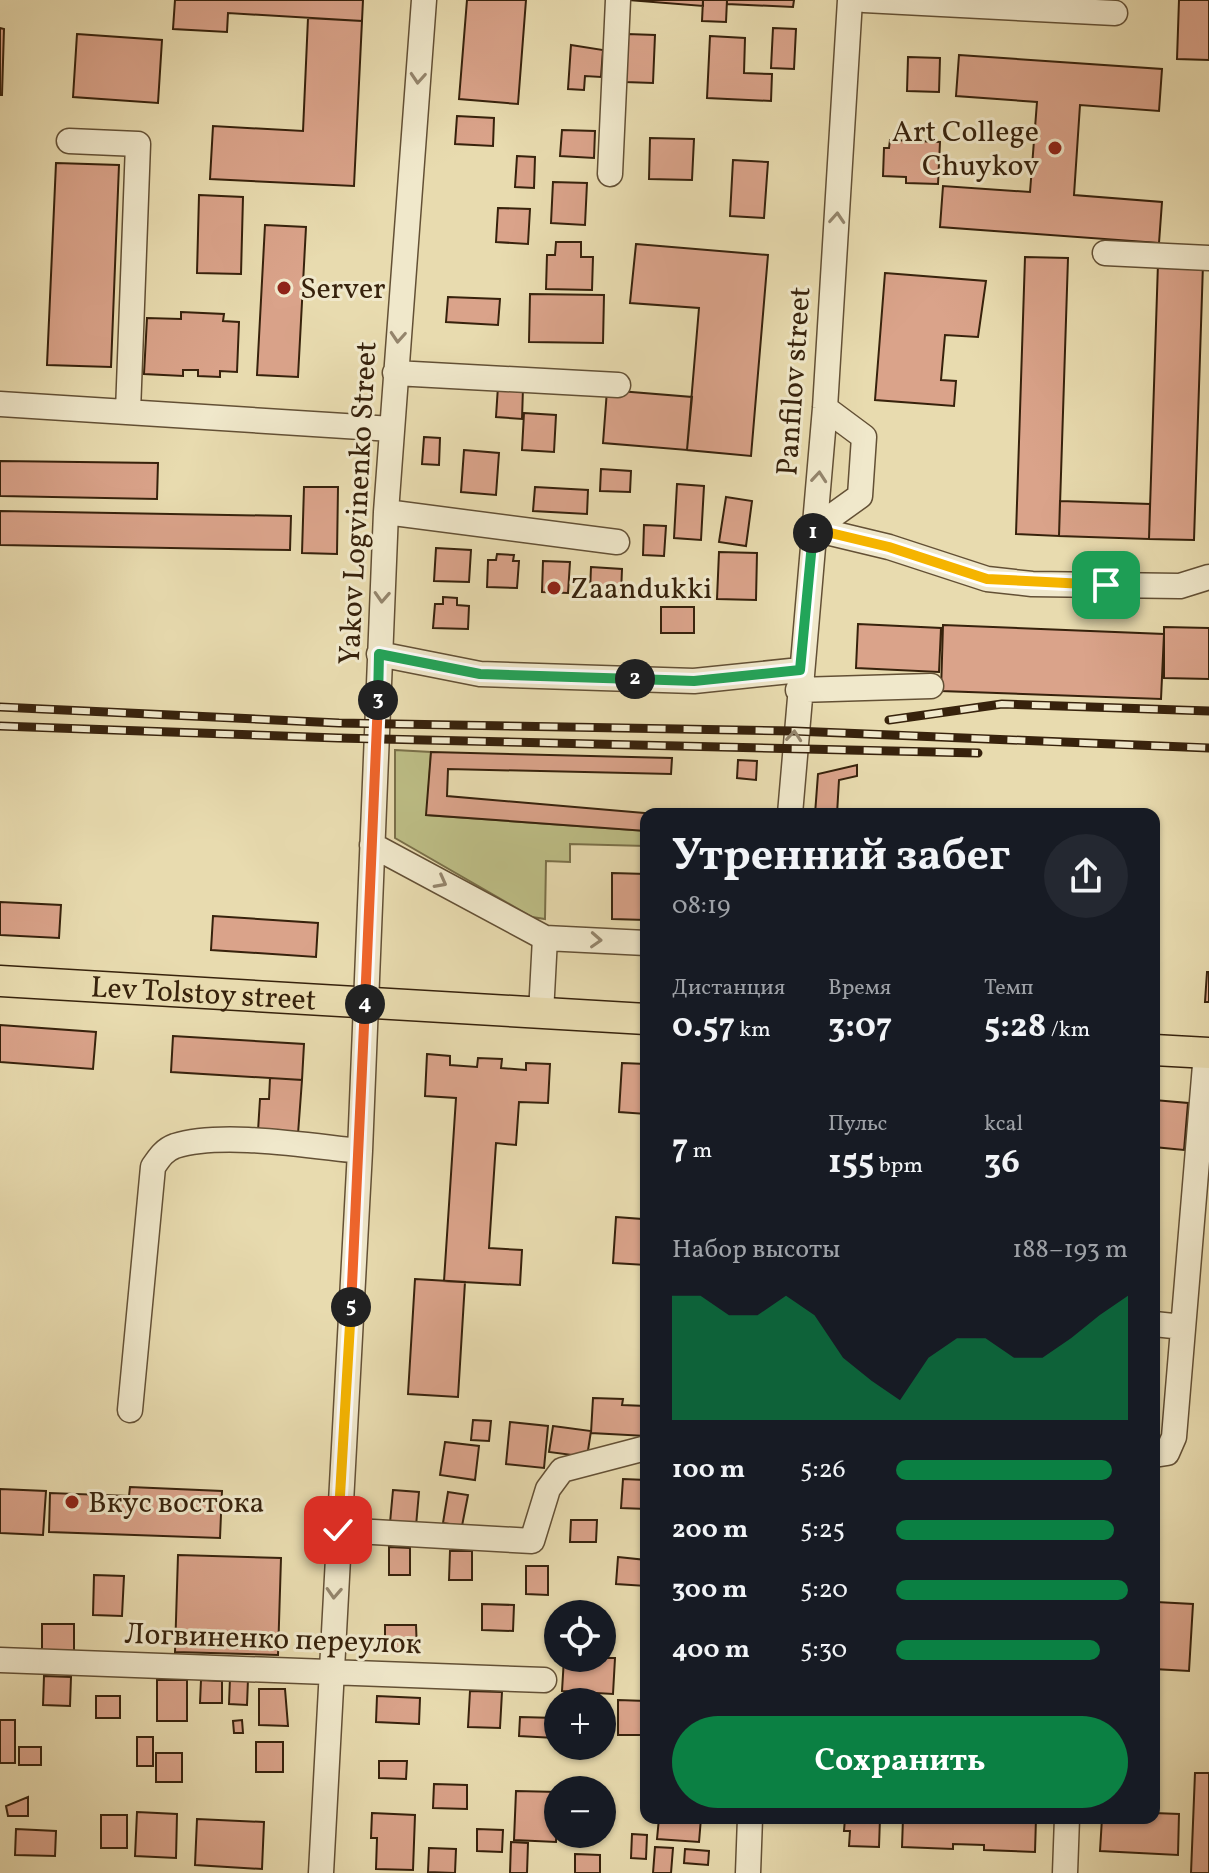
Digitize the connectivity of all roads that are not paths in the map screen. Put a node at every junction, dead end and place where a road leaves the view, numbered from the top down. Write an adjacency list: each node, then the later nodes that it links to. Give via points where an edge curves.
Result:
1 (424, 0): 10 (street, Yakov Logvinenko Street, one-way to 10)
2 (618, 0): 7 (street)
3 (850, 0): 13 (street, Panfilov street, one-way to 3)
4 (864, 0): 5 (street)
5 (1115, 13)
6 (69, 141): 14 (street, via 138,144)
7 (610, 174)
8 (1105, 253): 9 (street)
9 (1209, 258)
10 (395, 373): 11 (street); 15 (street, Yakov Logvinenko Street)
11 (618, 385)
12 (0, 404): 14 (street)
13 (825, 408): 17 (street, Panfilov street, one-way to 13); 17 (street, via 864,437 860,496)
14 (128, 412): 15 (street)
15 (392, 429): 16 (street, Yakov Logvinenko Street)
16 (386, 512): 18 (street); 20 (street, Yakov Logvinenko Street, one-way to 20)
17 (814, 529): 19 (street, via 987,579 1180,586); 21 (street, Panfilov street)
18 (617, 542)
19 (1209, 577)
20 (379, 654): 21 (street, via 495,674); 24 (street, Yakov Logvinenko Street)
21 (799, 680): 22 (street); 23 (street, Panfilov street, one-way to 21)
22 (931, 686)
23 (790, 808)
24 (372, 845): 25 (street, one-way to 25); 28 (street, Yakov Logvinenko Street)
25 (545, 938): 26 (street, one-way to 26); 29 (street)
26 (640, 943)
27 (0, 981): 28 (main road, Lev Tolstoy street)
28 (365, 1004): 29 (main road, Lev Tolstoy street); 33 (street, Yakov Logvinenko Street)
29 (541, 1013): 30 (main road, Lev Tolstoy street)
30 (640, 1019)
31 (1160, 1050): 32 (main road)
32 (1207, 1053): 34 (street)
33 (360, 1151): 37 (street, via 211,1142 175,1146 163,1153 153,1167); 40 (street, Yakov Logvinenko Street)
34 (1200, 1222): 36 (street)
35 (1160, 1325): 36 (street)
36 (1183, 1327): 39 (street, via 1172,1447)
37 (130, 1410)
38 (640, 1450): 40 (street, via 562,1470 548,1489 532,1541)
39 (1160, 1454)
40 (338, 1530): 42 (street, Yakov Logvinenko Street, one-way to 42)
41 (0, 1660): 42 (street, Логвиненко переулок)
42 (330, 1673): 43 (street, Логвиненко переулок); 46 (street, Yakov Logvinenko Street)
43 (544, 1680)
44 (750, 1824): 47 (street)
45 (1067, 1824): 48 (street)
46 (321, 1873)
47 (748, 1873)
48 (1065, 1873)

